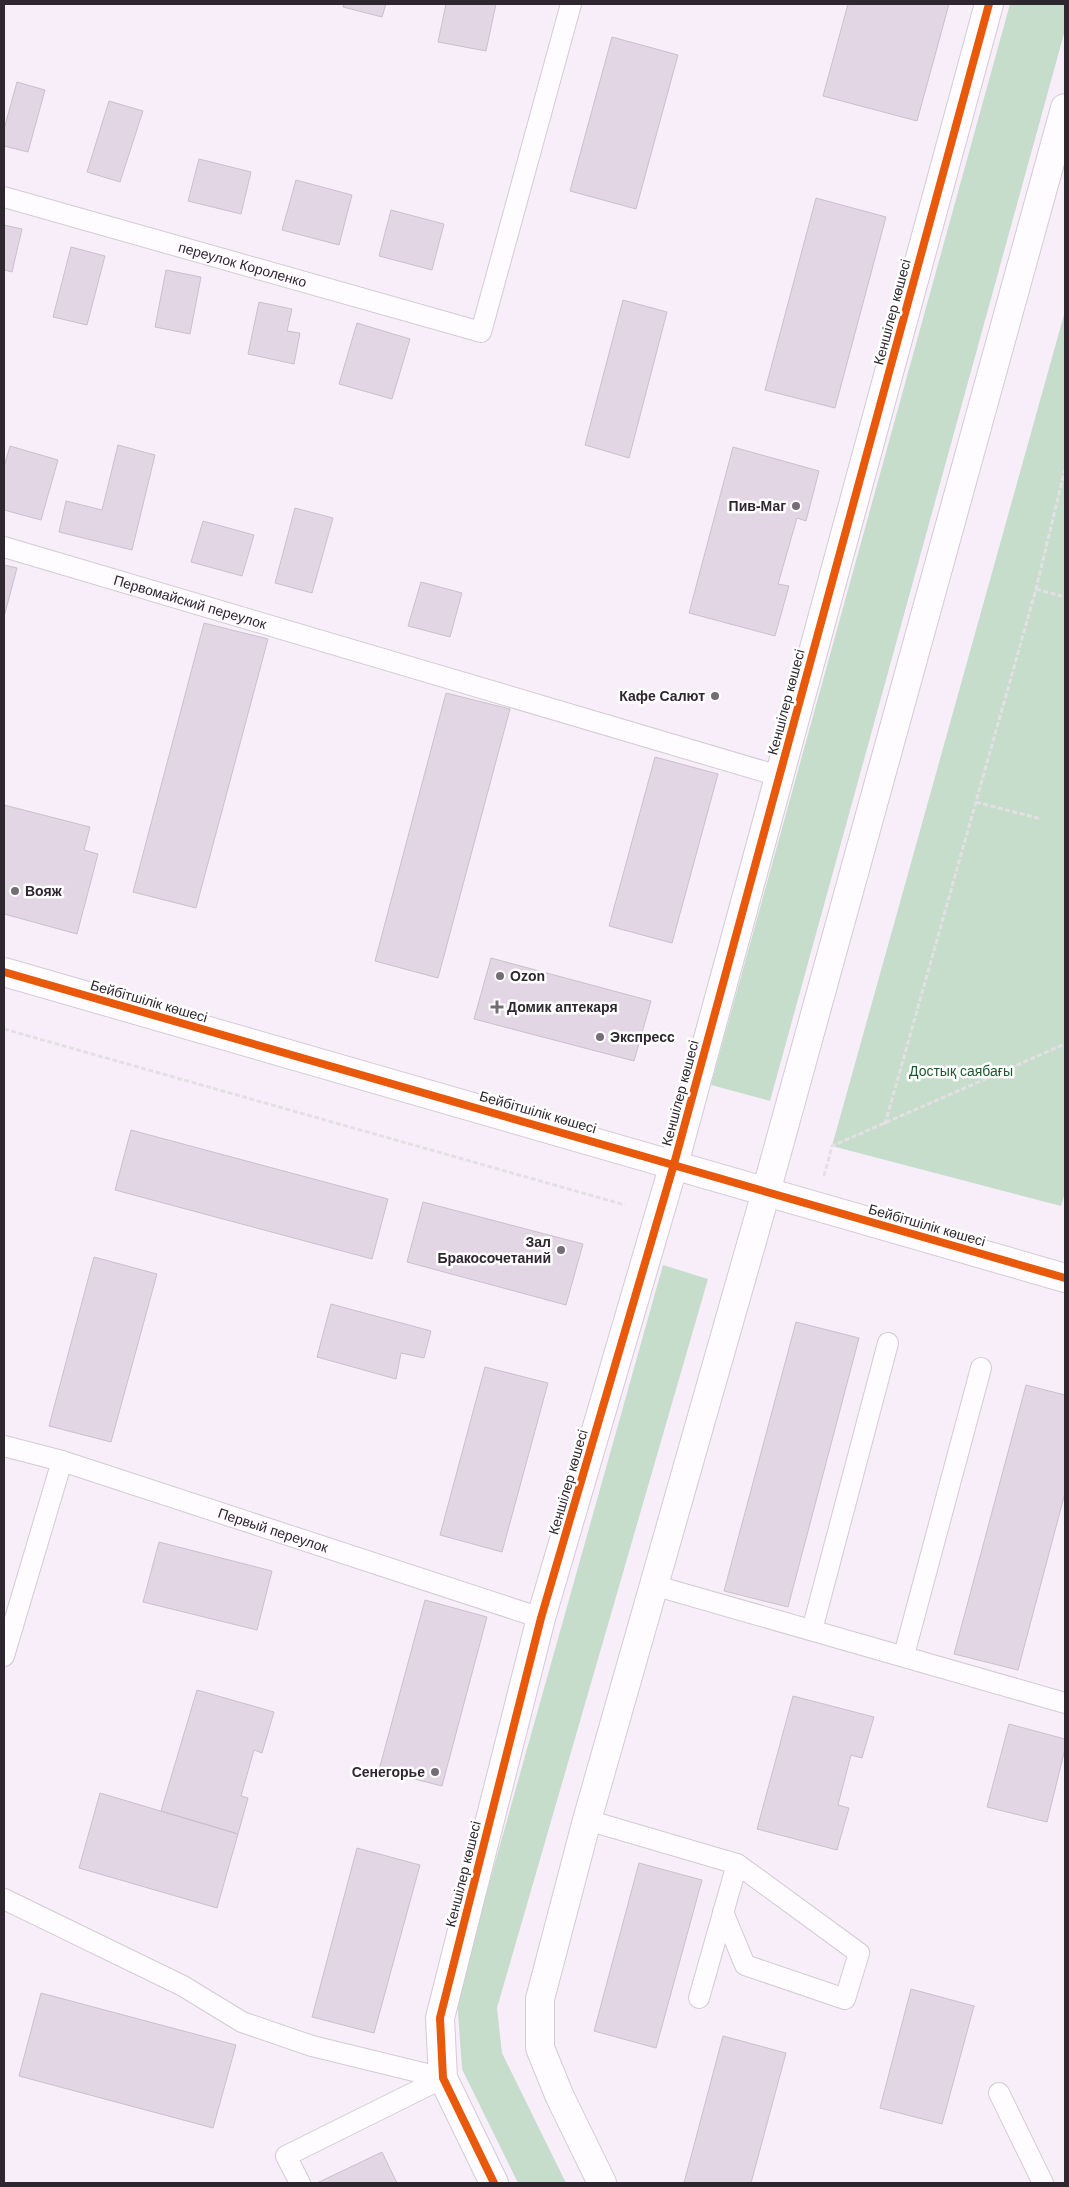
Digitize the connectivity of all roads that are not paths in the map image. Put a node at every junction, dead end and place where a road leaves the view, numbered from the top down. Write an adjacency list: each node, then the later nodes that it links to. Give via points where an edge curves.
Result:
1 (571, 4): 4 (lane, переулок Короленко, via 481,332)
2 (989, 4): 6 (street, Кеншілер көшесі)
3 (1065, 108): 9 (street)
4 (4, 198)
5 (4, 546): 6 (lane, Первомайский переулок)
6 (779, 776): 8 (street, Кеншілер көшесі)
7 (4, 972): 8 (street, Бейбітшілік көшесі)
8 (674, 1164): 9 (street, Бейбітшілік көшесі); 16 (street, Кеншілер көшесі)
9 (766, 1192): 10 (street, Бейбітшілік көшесі); 15 (street)
10 (1065, 1278)
11 (888, 1343): 17 (lane)
12 (981, 1368): 18 (lane)
13 (4, 1446): 14 (lane, Первый переулок)
14 (62, 1461): 16 (lane, Первый переулок); 19 (lane)
15 (653, 1585): 17 (lane); 21 (street)
16 (541, 1618): 26 (street, Кеншілер көшесі, via 440,2018)
17 (812, 1630): 18 (lane)
18 (904, 1655): 20 (lane)
19 (4, 1656)
20 (1065, 1702)
21 (587, 1820): 22 (lane); 30 (street, via 540,1999 540,2048 560,2098)
22 (736, 1864): 24 (lane); 24 (lane, via 859,1953 846,1999 745,1965)
23 (4, 1899): 26 (lane, via 183,1986 242,2022 312,2046)
24 (723, 1912): 25 (lane)
25 (699, 1998)
26 (443, 2078): 28 (lane, via 286,2156); 29 (street, Кеншілер көшесі)
27 (999, 2094): 31 (lane)
28 (300, 2183)
29 (494, 2183)
30 (602, 2183)
31 (1042, 2183)

